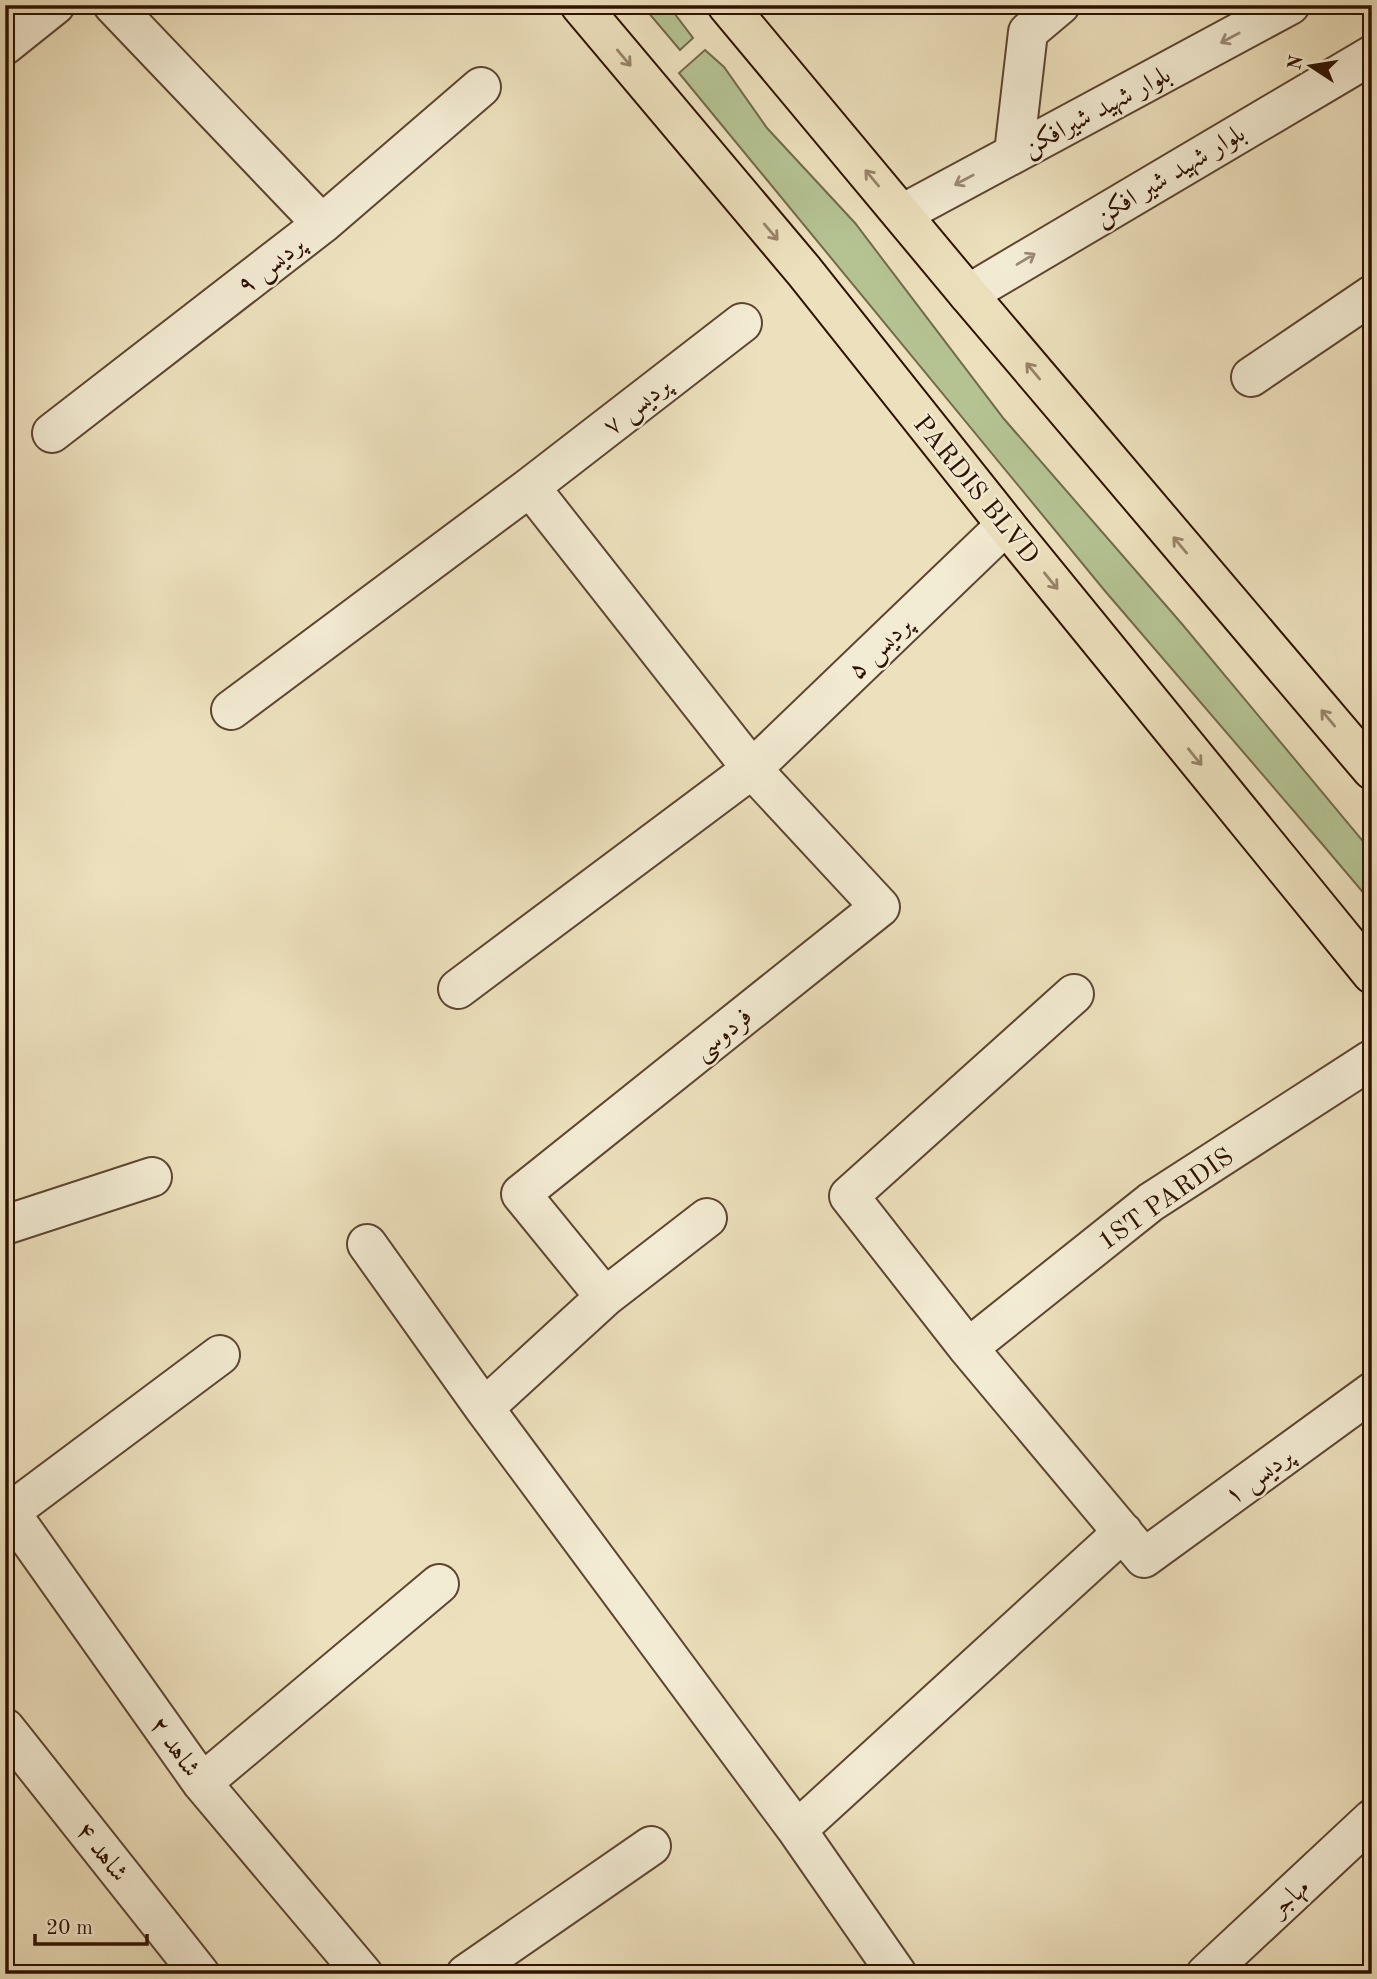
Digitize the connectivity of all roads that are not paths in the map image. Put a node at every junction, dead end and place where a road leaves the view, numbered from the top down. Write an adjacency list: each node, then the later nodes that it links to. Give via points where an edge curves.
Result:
1 (55, 5): 7 (street)
2 (113, 5): 12 (street)
3 (580, 5): 19 (main road, PARDIS BLVD, one-way to 19, via 804,271)
4 (727, 5): 11 (main road, one-way to 4)
5 (1060, 5): 10 (street, via 1028,32)
6 (1290, 5): 10 (street, بلوار شهید شیرافکن, one-way to 10)
7 (5, 45)
8 (1372, 55): 13 (street, بلوار شهید شیر افکن, one-way to 8)
9 (481, 87): 12 (street, پردیس ۹)
10 (1014, 153): 11 (street, بلوار شهید شیرافکن, one-way to 11)
11 (902, 214): 13 (main road)
12 (322, 224): 17 (street, پردیس ۹)
13 (968, 295): 22 (main road, one-way to 13)
14 (1372, 295): 16 (street)
15 (742, 323): 18 (street, پردیس ۷)
16 (1251, 377)
17 (52, 433)
18 (530, 487): 20 (street, پردیس ۷); 21 (street)
19 (1006, 525): 21 (street, پردیس ۵); 23 (main road, PARDIS BLVD, one-way to 23)
20 (231, 710)
21 (752, 769): 24 (street, پردیس ۵); 31 (street, فردوسی, via 880,907 522,1194)
22 (1372, 770)
23 (1372, 974)
24 (458, 989)
25 (1074, 994): 32 (street, via 849,1195)
26 (1371, 1060): 32 (street, 1ST PARDIS, via 1151,1202)
27 (152, 1177): 29 (street)
28 (707, 1218): 31 (street)
29 (5, 1225)
30 (367, 1244): 35 (street)
31 (605, 1297): 35 (street)
32 (968, 1348): 37 (street)
33 (220, 1355): 36 (street)
34 (1372, 1392): 37 (street, پردیس ۱)
35 (484, 1408): 42 (street)
36 (8, 1508): 40 (street, شاهد ۲)
37 (1133, 1545): 42 (street, پردیس ۱)
38 (439, 1584): 40 (street)
39 (5, 1728): 44 (street, شاهد ۴)
40 (202, 1783): 45 (street, شاهد ۲)
41 (1372, 1819): 48 (street, مهاجر)
42 (797, 1830): 47 (street)
43 (651, 1846): 46 (street)
44 (200, 1974)
45 (363, 1974)
46 (466, 1974)
47 (897, 1974)
48 (1206, 1974)

